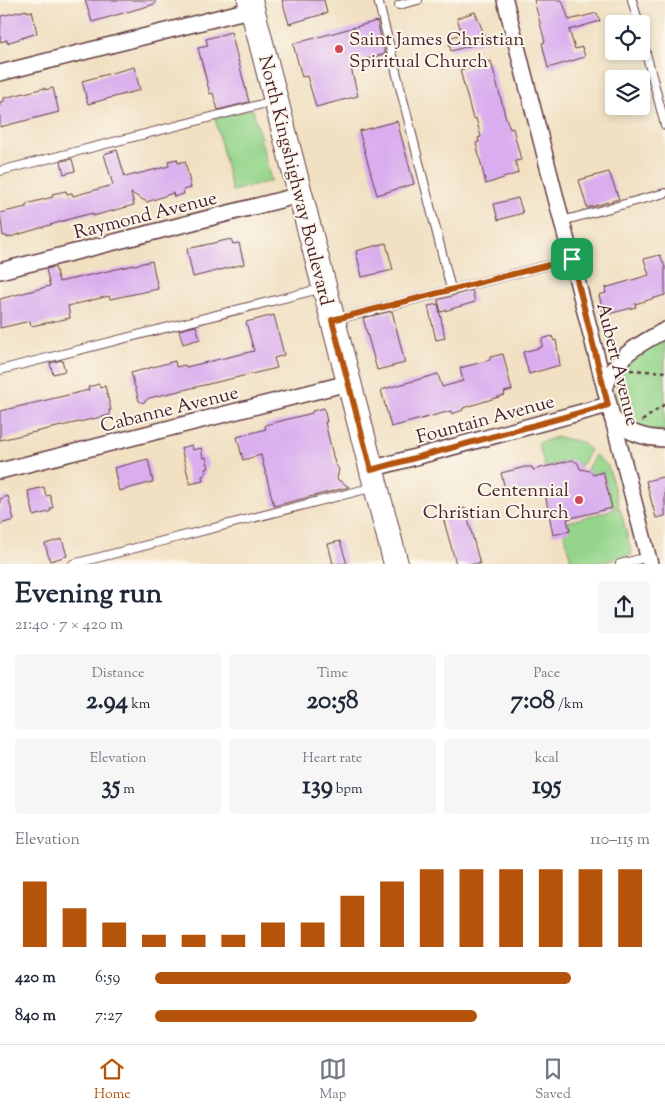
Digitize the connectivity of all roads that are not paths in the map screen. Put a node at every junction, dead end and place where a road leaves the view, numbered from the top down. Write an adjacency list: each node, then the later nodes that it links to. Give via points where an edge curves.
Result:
1 (378, 0): 19 (lane)
2 (418, 0): 6 (lane)
3 (505, 0): 15 (street, Aubert Avenue)
4 (632, 0): 7 (lane)
5 (252, 5): 9 (street); 10 (main road, North Kingshighway Boulevard)
6 (399, 5)
7 (636, 15)
8 (648, 60): 11 (lane)
9 (0, 73)
10 (276, 100): 12 (lane); 14 (main road, North Kingshighway Boulevard)
11 (665, 125)
12 (0, 171)
13 (665, 193): 15 (lane)
14 (300, 194): 17 (street, Raymond Avenue); 18 (main road, North Kingshighway Boulevard)
15 (562, 221): 16 (street, Aubert Avenue)
16 (572, 259): 19 (lane); 24 (street, Aubert Avenue)
17 (0, 271)
18 (324, 288): 20 (main road, North Kingshighway Boulevard); 22 (lane)
19 (451, 289): 20 (lane)
20 (332, 320): 23 (main road, North Kingshighway Boulevard)
21 (665, 330): 24 (street, via 620,359 612,367)
22 (0, 370)
23 (348, 383): 27 (street, Cabanne Avenue); 28 (main road, North Kingshighway Boulevard)
24 (604, 389): 25 (street, Aubert Avenue)
25 (610, 411): 26 (street, via 635,435); 28 (street, Fountain Avenue); 29 (street, Aubert Avenue)
26 (665, 439)
27 (0, 471)
28 (374, 478): 30 (lane); 31 (main road, North Kingshighway Boulevard)
29 (649, 560): 32 (lane)
30 (73, 564)
31 (396, 564)
32 (620, 564)

